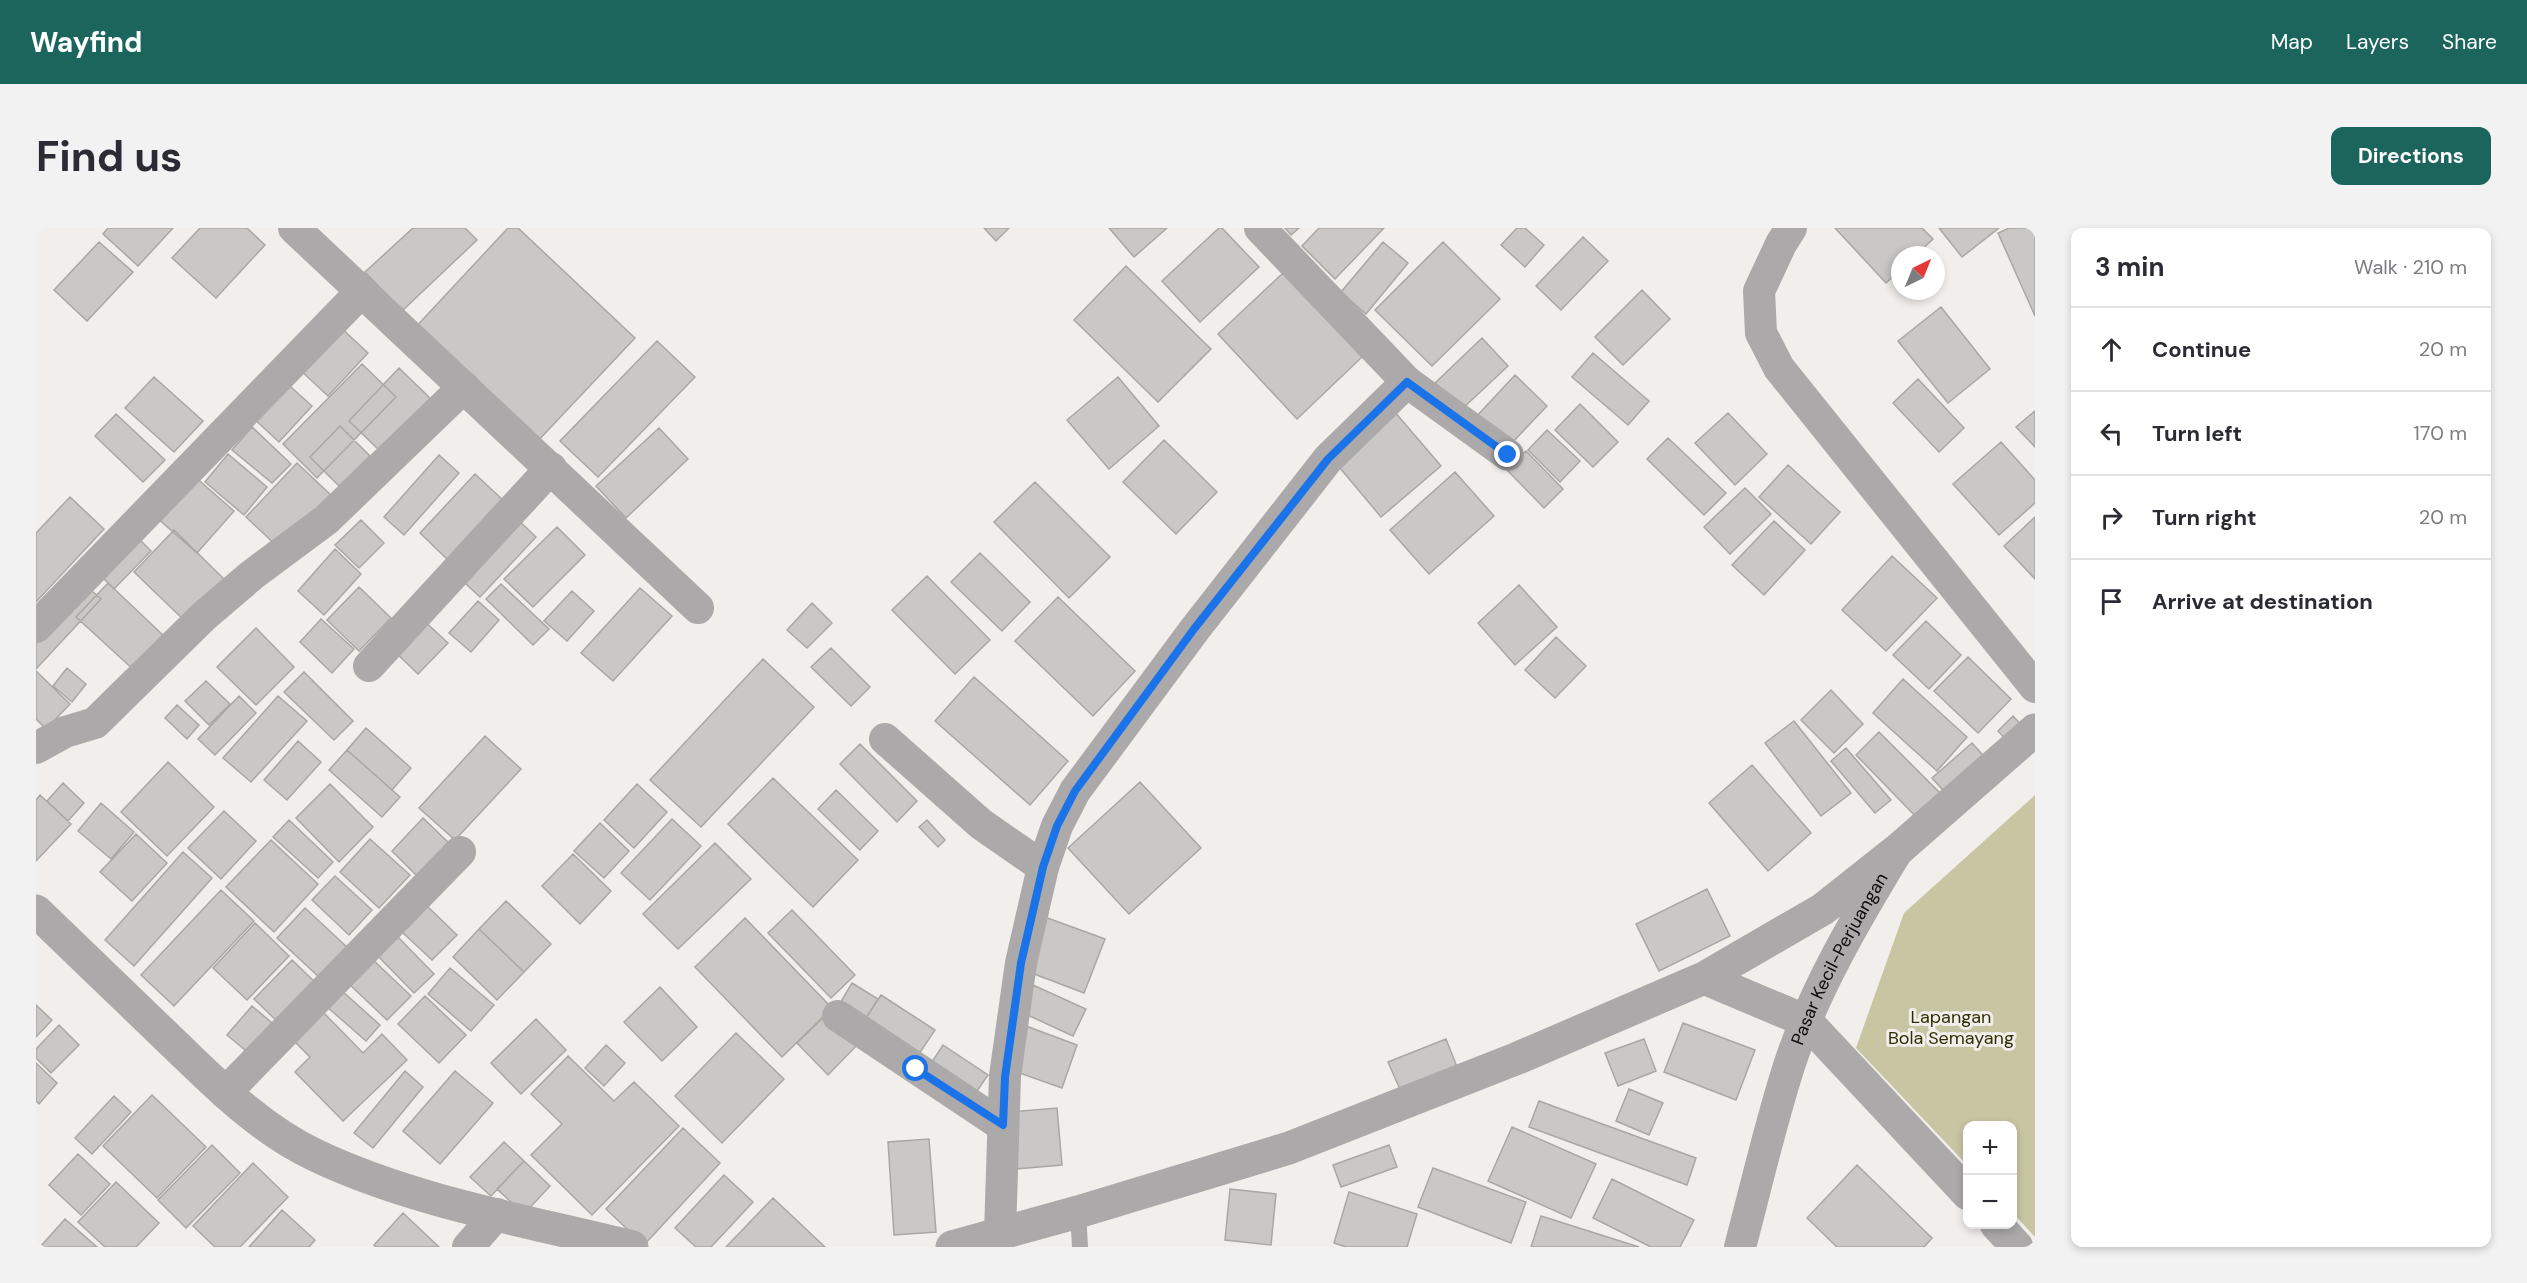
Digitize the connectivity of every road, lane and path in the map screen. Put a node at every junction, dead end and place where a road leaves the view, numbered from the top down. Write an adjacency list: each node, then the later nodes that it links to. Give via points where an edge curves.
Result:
1 (294, 228): 4 (street)
2 (1260, 228): 5 (street)
3 (1791, 228): 12 (street, via 1759,291 1761,333 1779,368)
4 (362, 291): 6 (street); 10 (street)
5 (1407, 382): 7 (street); 18 (street, via 1328,459 1194,629 1075,791 1057,826)
6 (464, 387): 8 (street); 15 (street, via 326,520 204,616 95,723 65,732)
7 (1508, 455)
8 (551, 468): 9 (street); 11 (street)
9 (698, 608)
10 (36, 627)
11 (369, 666)
12 (2035, 687)
13 (2035, 730): 16 (street, Pasar Kecil-Perjuangan)
14 (885, 739): 18 (street, via 981,824)
15 (36, 748)
16 (1900, 848): 20 (street, via 1823,909); 22 (street, Pasar Kecil-Perjuangan, via 1859,914)
17 (460, 852): 23 (street)
18 (1043, 867): 24 (street, via 1021,963 1005,1077)
19 (36, 911): 23 (street)
20 (1704, 978): 22 (street); 26 (street, via 1518,1058 1289,1148)
21 (838, 1016): 24 (street)
22 (1806, 1021): 25 (street); 34 (street, Pasar Kecil-Perjuangan, via 1789,1065)
23 (225, 1093): 27 (street, via 313,1154 411,1191)
24 (1003, 1125): 29 (street)
25 (1963, 1189)
26 (1078, 1212): 29 (street); 33 (lane)
27 (497, 1214): 30 (street); 31 (street)
28 (2001, 1229): 35 (street)
29 (1000, 1234): 32 (street)
30 (468, 1247)
31 (632, 1247)
32 (952, 1247)
33 (1080, 1247)
34 (1740, 1247)
35 (2018, 1247)

